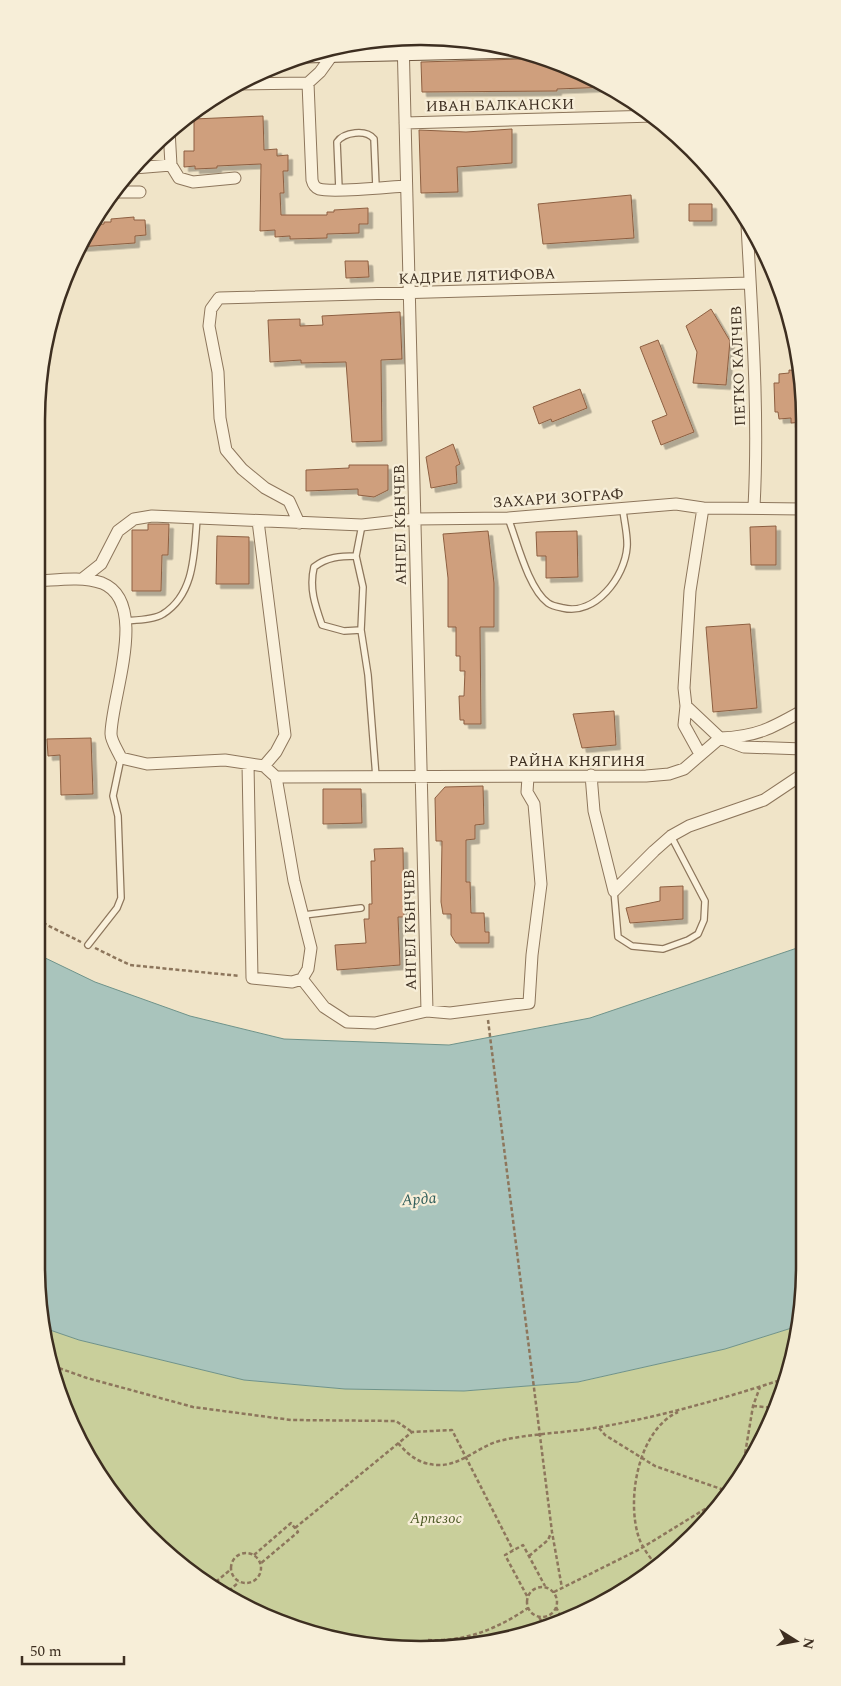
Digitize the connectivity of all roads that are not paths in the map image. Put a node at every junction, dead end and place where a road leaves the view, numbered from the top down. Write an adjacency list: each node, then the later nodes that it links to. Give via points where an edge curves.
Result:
1 (403, 46): 2 (main road); 3 (main road); 8 (street, АНГЕЛ КЪНЧЕВ)
2 (472, 48)
3 (344, 53)
4 (332, 56): 5 (street)
5 (308, 83): 6 (street); 15 (street, via 312,180 321,189)
6 (255, 84)
7 (640, 116): 8 (street, ИВАН БАЛКАНСКИ)
8 (405, 123): 13 (street, АНГЕЛ КЪНЧЕВ)
9 (170, 141): 10 (street)
10 (171, 165): 11 (street); 12 (street, via 174,173 185,180)
11 (143, 167)
12 (234, 178)
13 (406, 186): 14 (street); 20 (street, АНГЕЛ КЪНЧЕВ)
14 (376, 188): 15 (street); 15 (lane, via 374,139 365,133 348,134 337,142)
15 (339, 189)
16 (123, 192): 17 (street)
17 (140, 192)
18 (748, 236): 19 (street, ПЕТКО КАЛЧЕВ)
19 (750, 283): 20 (street, КАДРИЕ ЛЯТИФОВА); 21 (street, ПЕТКО КАЛЧЕВ, via 756,376)
20 (409, 293): 27 (street, АНГЕЛ КЪНЧЕВ); 29 (street, КАДРИЕ ЛЯТИФОВА, via 219,298 211,309 209,326 218,372 220,418 226,450 265,488 289,500)
21 (754, 507): 22 (street, ЗАХАРИ ЗОГРАФ); 23 (street, ЗАХАРИ ЗОГРАФ)
22 (703, 508): 24 (street, ЗАХАРИ ЗОГРАФ, via 676,504); 36 (street, via 690,590 684,688)
23 (796, 509)
24 (622, 510): 25 (street, ЗАХАРИ ЗОГРАФ); 25 (lane, via 627,548 619,573 603,596 582,608 569,610 549,604 536,589)
25 (508, 518): 27 (street, ЗАХАРИ ЗОГРАФ)
26 (197, 519): 28 (street, ЗАХАРИ ЗОГРАФ); 32 (street, ЗАХАРИ ЗОГРАФ, via 152,516 134,519 118,531 102,564); 34 (lane, via 193,564 184,594 162,615)
27 (415, 519): 30 (street, ЗАХАРИ ЗОГРАФ); 45 (street, АНГЕЛ КЪНЧЕВ)
28 (258, 521): 29 (street, ЗАХАРИ ЗОГРАФ); 43 (street, via 285,735)
29 (298, 522): 30 (street, ЗАХАРИ ЗОГРАФ)
30 (362, 524): 31 (lane)
31 (356, 556): 35 (lane, via 363,587); 35 (lane, via 339,556 314,566 312,593 322,625 344,631)
32 (82, 579): 33 (street); 34 (street, via 103,584 121,600)
33 (45, 581)
34 (124, 621): 41 (street, via 125,652 111,735)
35 (361, 630): 47 (lane)
36 (686, 706): 38 (street); 40 (street, via 684,725)
37 (796, 715): 38 (street, via 773,728 745,737)
38 (720, 738): 39 (street, via 744,747); 40 (street, РАЙНА КНЯГИНЯ)
39 (796, 749)
40 (700, 754): 44 (street, РАЙНА КНЯГИНЯ, via 684,769 669,774)
41 (120, 758): 42 (street, via 147,764 225,760); 54 (lane, via 113,796 118,816 120,898 117,908)
42 (248, 764): 43 (street); 55 (street, via 252,978 292,982)
43 (264, 766): 46 (street)
44 (591, 775): 48 (street, РАЙНА КНЯГИНЯ); 51 (street, via 594,811)
45 (421, 776): 47 (street, РАЙНА КНЯГИНЯ); 48 (street, РАЙНА КНЯГИНЯ); 56 (street, АНГЕЛ КЪНЧЕВ)
46 (276, 777): 47 (street, РАЙНА КНЯГИНЯ); 53 (street, via 294,881)
47 (376, 777)
48 (528, 777): 56 (street, via 527,792 534,804 541,884 529,1003 450,1013)
49 (796, 779): 50 (street, via 764,800 689,826)
50 (671, 836): 51 (street); 51 (lane, via 705,901 704,920 698,934 664,949 632,946 618,937)
51 (614, 891)
52 (360, 908): 53 (lane)
53 (304, 915): 55 (street, via 311,948 308,969)
54 (88, 945)
55 (302, 979): 56 (street, via 324,1007 347,1022 375,1023)
56 (427, 1011)

